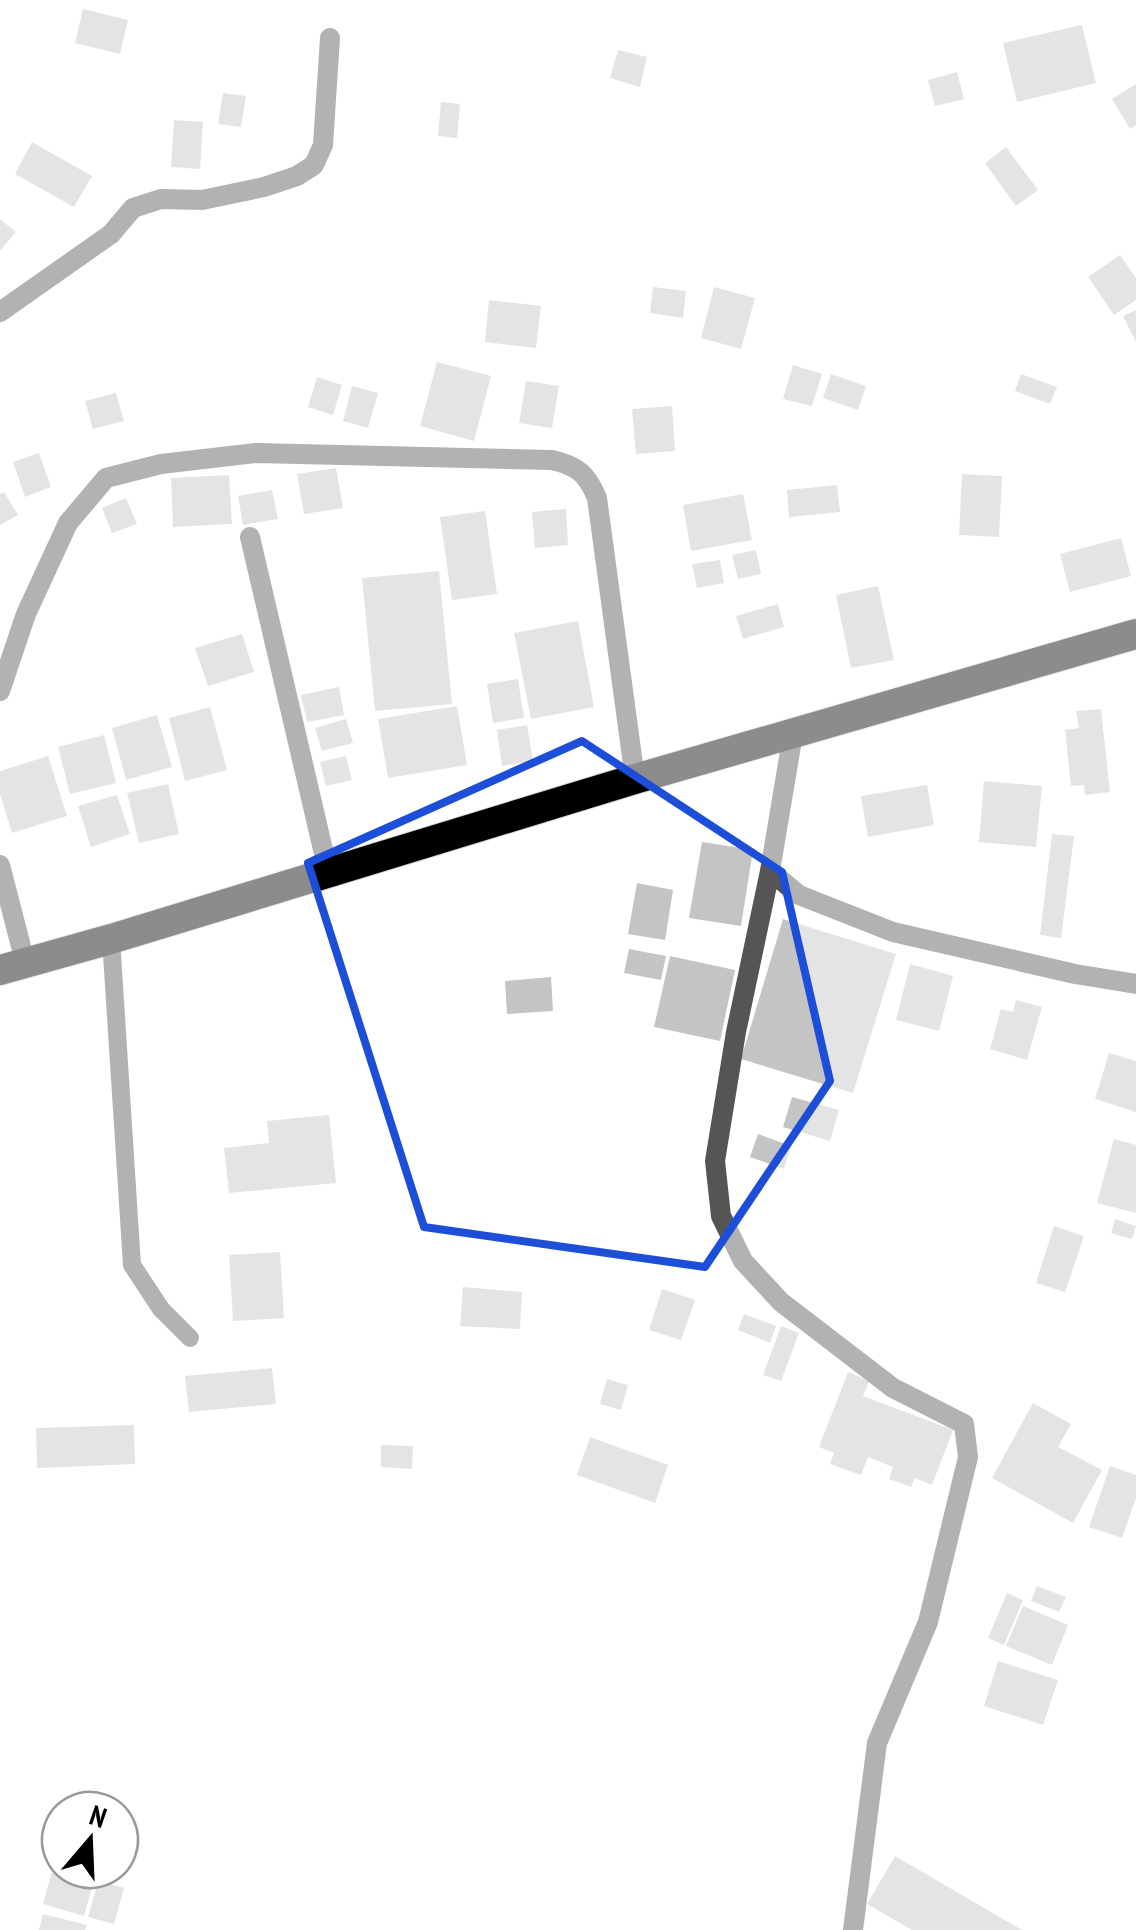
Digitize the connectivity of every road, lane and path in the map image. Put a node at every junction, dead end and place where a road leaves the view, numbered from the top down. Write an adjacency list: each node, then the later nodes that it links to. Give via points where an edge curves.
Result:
1 (330, 38): 2 (street, via 323,145 314,165 264,187 133,208 111,234)
2 (0, 312)
3 (250, 537): 9 (street)
4 (1136, 634): 6 (highway)
5 (0, 690): 7 (street, via 68,523 106,478 256,453 552,460 587,476 597,498)
6 (793, 734): 7 (highway); 10 (street)
7 (635, 779): 9 (highway)
8 (0, 864): 12 (street)
9 (328, 871): 11 (highway)
10 (770, 871): 13 (street, via 799,895 893,932); 15 (street, via 714,1161 721,1216 743,1261 781,1302 893,1388 964,1424 968,1457 928,1622 877,1743)
11 (111, 939): 12 (highway); 14 (lane, via 132,1265)
12 (12, 966)
13 (1136, 984)
14 (190, 1338)
15 (853, 1930)

